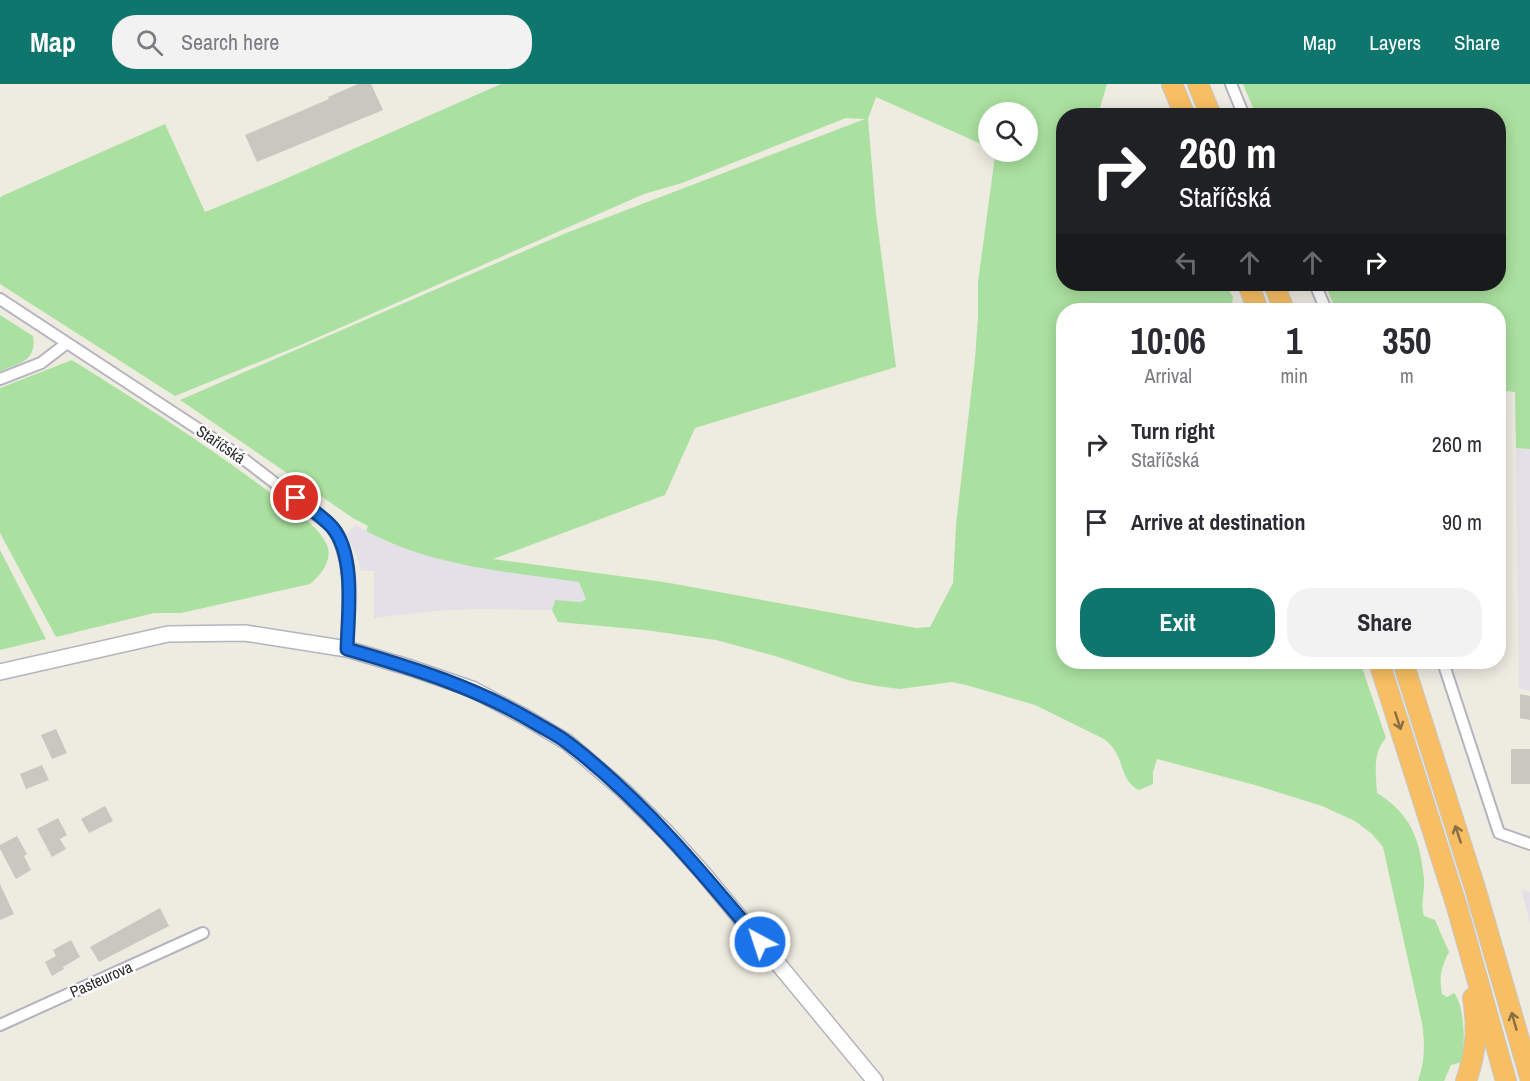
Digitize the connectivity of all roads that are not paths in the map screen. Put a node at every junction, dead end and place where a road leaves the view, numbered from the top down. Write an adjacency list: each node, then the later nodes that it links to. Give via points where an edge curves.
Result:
1 (1172, 84): 4 (highway)
2 (1198, 84): 5 (highway)
3 (1231, 84): 6 (street)
4 (1182, 108)
5 (1207, 108)
6 (1241, 108)
7 (0, 299): 8 (street, Staříčská)
8 (68, 343): 9 (street, via 41,363); 10 (street, Staříčská, via 242,457 332,528 341,541 346,560)
9 (0, 379)
10 (347, 649): 14 (street, via 245,633 168,634); 20 (street, via 472,690 567,742 666,832)
11 (1381, 669): 16 (highway, one-way to 16)
12 (1405, 669): 19 (highway, one-way to 12)
13 (1445, 669): 15 (street, via 1499,832)
14 (0, 672)
15 (1530, 844)
16 (1457, 907): 21 (highway, via 1476,1016 1473,1059); 22 (highway)
17 (203, 933): 18 (street, Pasteurova)
18 (0, 1025)
19 (1530, 1077)
20 (875, 1081)
21 (1466, 1081)
22 (1506, 1081)

